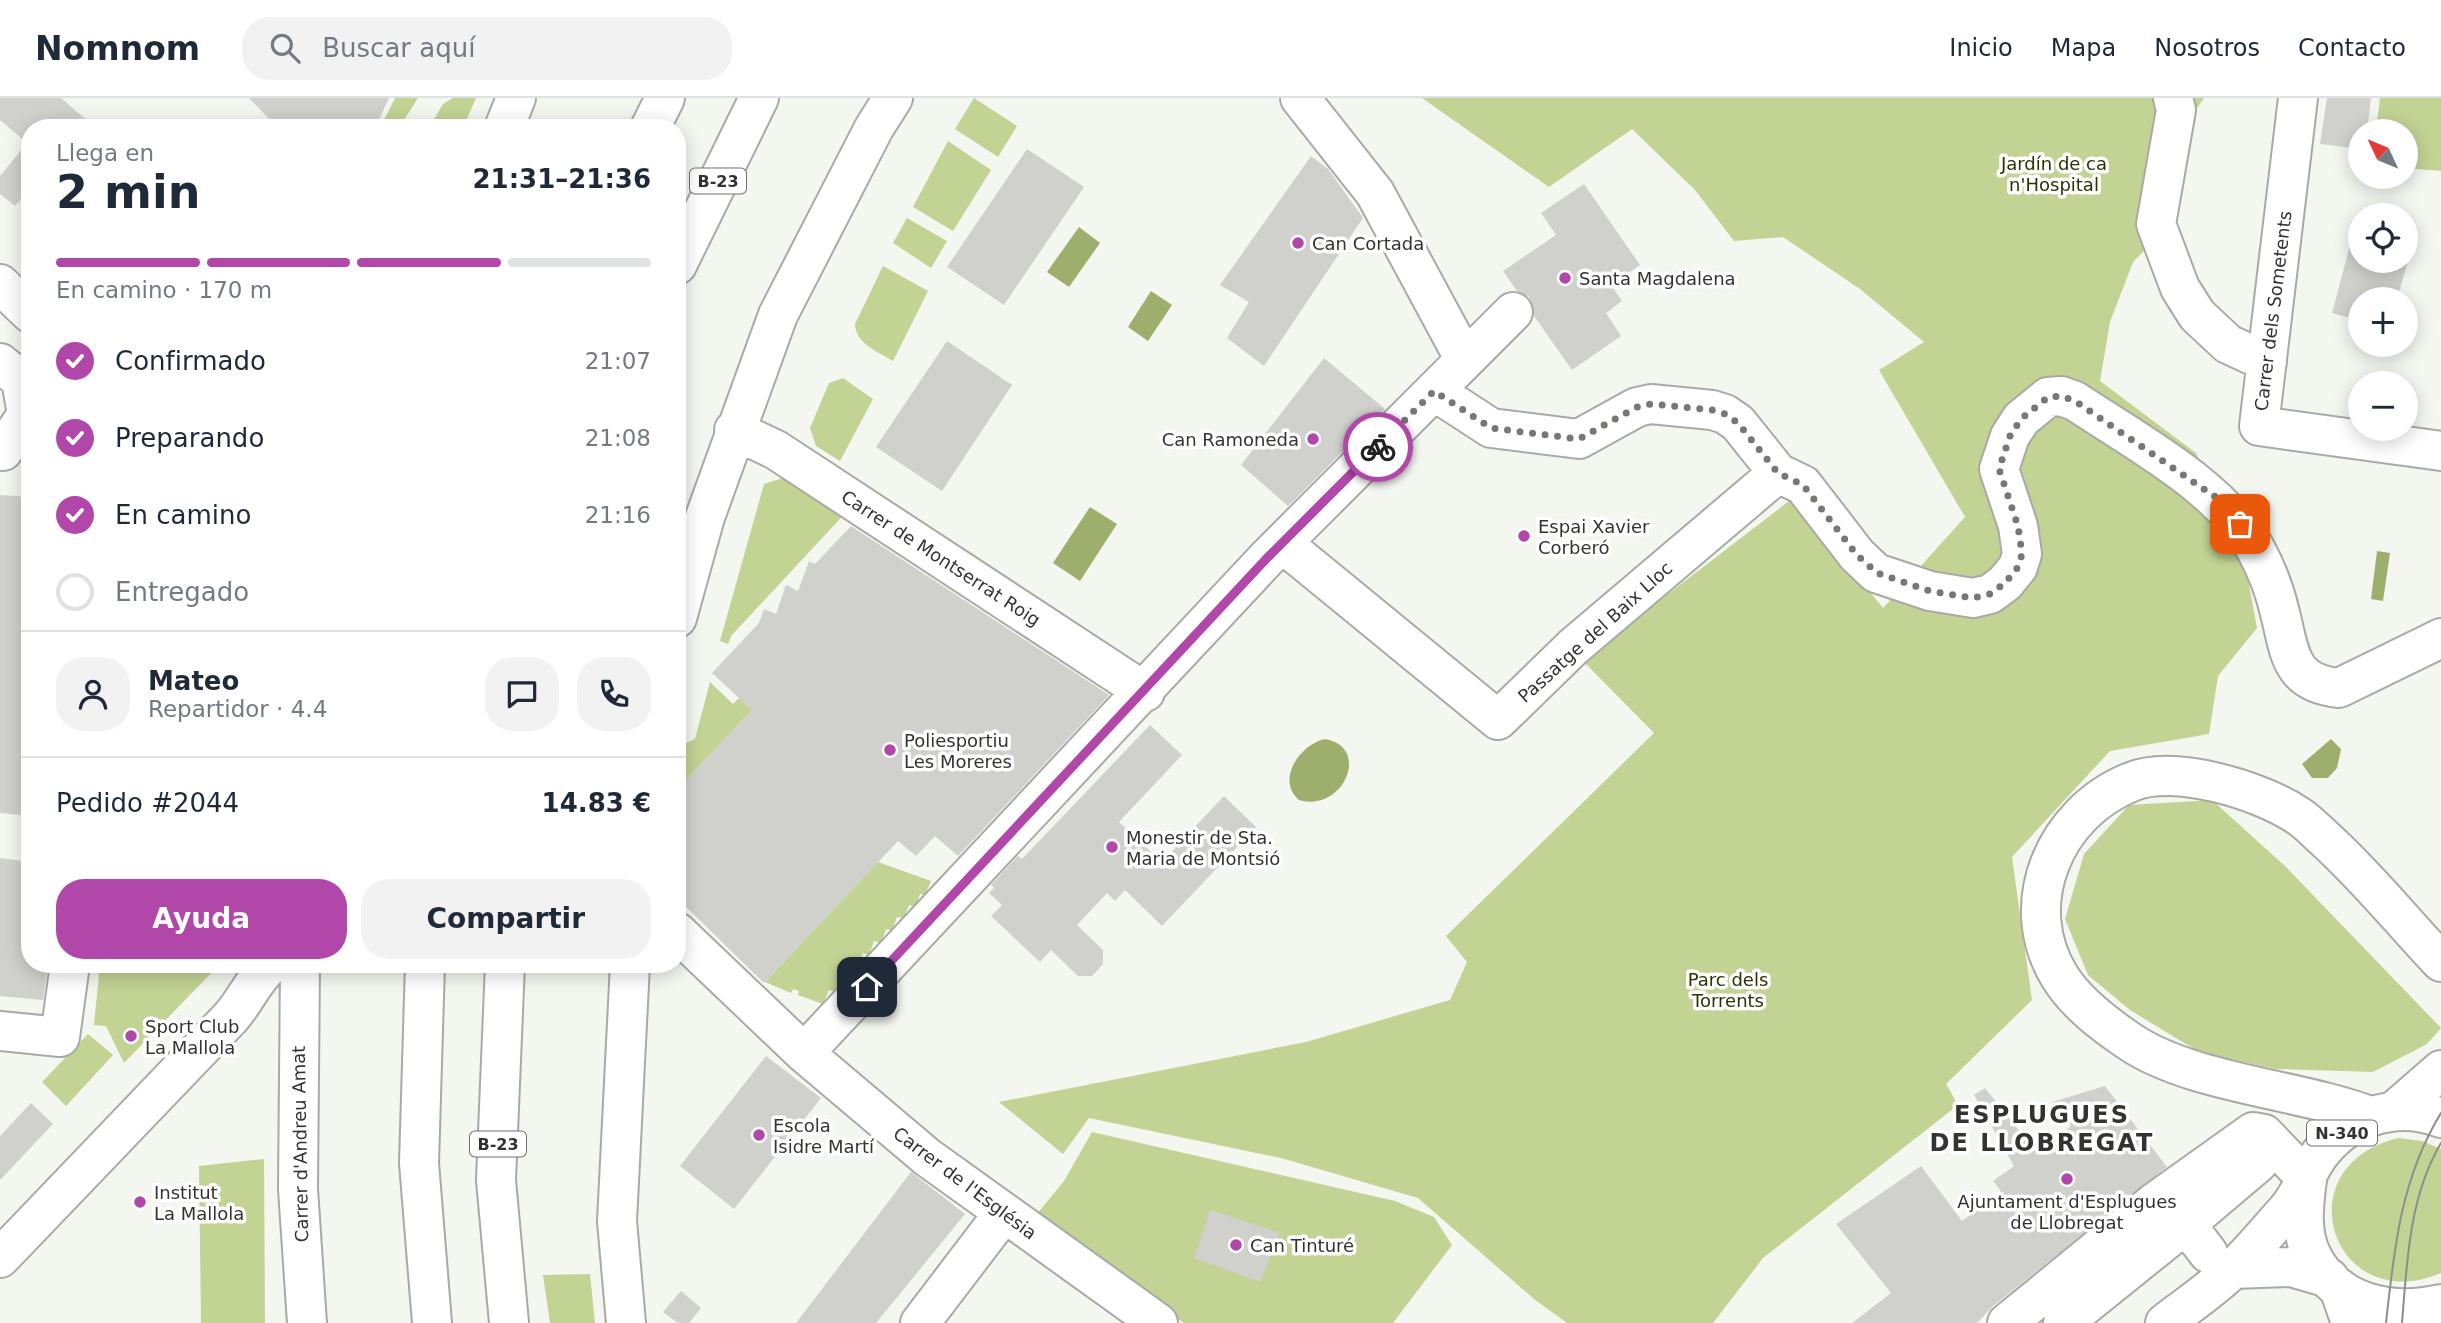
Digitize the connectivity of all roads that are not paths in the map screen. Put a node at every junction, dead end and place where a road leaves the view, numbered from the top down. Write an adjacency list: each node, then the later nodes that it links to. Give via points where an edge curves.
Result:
1 (516, 98): 8 (main road)
2 (665, 98): 9 (main road)
3 (759, 98): 10 (main road, B-23)
4 (893, 98): 20 (main road, via 778,315)
5 (1300, 98): 14 (main road, via 1375,193)
6 (2173, 98): 15 (main road, via 2176,110 2156,224 2180,288 2197,315 2228,344)
7 (2298, 98): 15 (main road, Carrer dels Sometents)
8 (508, 119)
9 (654, 119)
10 (686, 247)
11 (0, 285): 12 (main road)
12 (21, 305)
13 (1513, 312): 14 (main road)
14 (1465, 360): 18 (main road)
15 (2267, 362): 21 (main road, Carrer dels Sometents, via 2259,426)
16 (0, 363): 17 (main road)
17 (21, 380)
18 (1434, 391): 23 (main road, via 1491,428 1579,439 1637,407 1651,404 1712,410 1738,423); 24 (main road)
19 (21, 428): 22 (main road)
20 (734, 430): 25 (main road); 27 (main road, Carrer de Montserrat Roig, via 776,450)
21 (2441, 451)
22 (11, 452)
23 (1778, 473): 24 (main road, Passatge del Baix Lloc, via 1573,647 1498,720); 26 (main road, via 1803,485 1857,555 1877,573 1953,597 1982,596 2005,583 2022,554 1999,469 2001,454 2021,419 2048,397 2061,396 2217,498 2240,524 2269,576 2289,656 2306,678 2339,688)
24 (1282, 543): 27 (main road)
25 (686, 586)
26 (2441, 638)
27 (1145, 692): 39 (main road)
28 (686, 941): 39 (main road, Carrer de l'Església)
29 (2441, 962): 41 (main road, via 2348,861 2298,815 2237,788 2184,775 2133,781 2098,800 2072,822 2056,848 2039,912 2047,951 2078,1001 2131,1042 2176,1065)
30 (69, 973): 38 (main road, via 60,1037)
31 (266, 973): 36 (main road, via 260,974)
32 (291, 973): 37 (main road, Carrer d'Andreu Amat)
33 (425, 973): 53 (main road, via 419,1163)
34 (505, 973): 54 (main road, B-23, via 496,1180)
35 (630, 973): 55 (main road, via 617,1221)
36 (239, 1007): 37 (main road, via 262,1011); 47 (main road)
37 (298, 1027): 52 (main road, Carrer d'Andreu Amat, via 298,1189)
38 (0, 1031)
39 (804, 1054): 45 (main road, Carrer de l'Església)
40 (2437, 1074): 41 (main road, N-340)
41 (2383, 1113): 42 (main road, N-340, via 2410,1110); 44 (main road, N-340, via 2330,1143 2313,1163)
42 (2441, 1118)
43 (2260, 1138): 46 (main road, via 2258,1163)
44 (2307, 1179): 46 (main road, N-340, via 2289,1208); 48 (main road, N-340, via 2303,1212 2307,1240 2311,1254); 57 (main road, via 2264,1134 2253,1132 2155,1202)
45 (1003, 1214): 51 (main road, Carrer de l'Església); 56 (main road)
46 (2209, 1249): 48 (main road, N-340, via 2291,1267); 58 (main road); 59 (main road, N-340)
47 (0, 1258)
48 (2334, 1283): 49 (main road, N-340, via 2383,1309); 60 (main road, via 2347,1303)
49 (2441, 1304)
50 (2441, 1315): 61 (main road)
51 (1144, 1319)
52 (307, 1323)
53 (432, 1323)
54 (509, 1323)
55 (626, 1323)
56 (920, 1323)
57 (2007, 1323)
58 (2063, 1323)
59 (2165, 1323)
60 (2351, 1323)
61 (2437, 1323)

